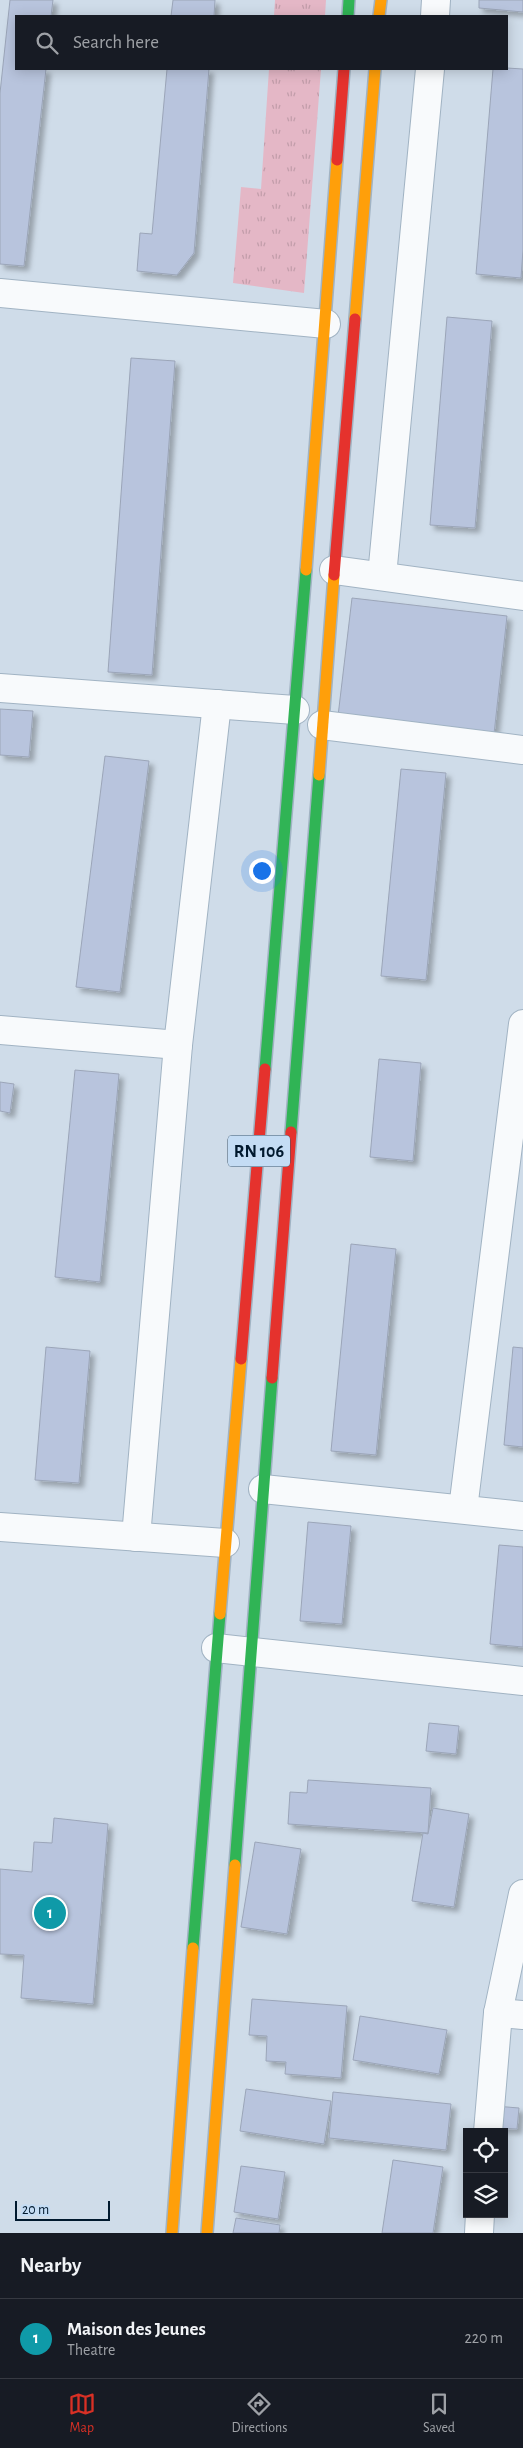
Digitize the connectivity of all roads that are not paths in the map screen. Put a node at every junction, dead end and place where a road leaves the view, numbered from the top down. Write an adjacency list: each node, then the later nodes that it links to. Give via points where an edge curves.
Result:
1 (349, 0): 4 (main road)
2 (381, 0): 5 (main road)
3 (436, 0): 6 (street)
4 (348, 15)
5 (379, 15)
6 (435, 15)
7 (344, 70): 11 (main road, RN 106)
8 (375, 70): 12 (main road, RN 106)
9 (430, 70): 13 (street)
10 (0, 293): 11 (street)
11 (326, 324): 17 (main road, RN 106)
12 (334, 570): 13 (street); 18 (main road, RN 106)
13 (382, 576): 14 (street)
14 (523, 596)
15 (0, 688): 16 (street)
16 (217, 704): 17 (street); 22 (street)
17 (295, 710): 28 (main road, RN 106)
18 (322, 725): 19 (street); 23 (main road, RN 106)
19 (523, 750)
20 (523, 1024): 24 (street)
21 (0, 1030): 22 (street)
22 (178, 1045): 27 (street)
23 (263, 1489): 24 (street); 30 (main road, RN 106)
24 (463, 1510): 25 (street)
25 (523, 1516)
26 (0, 1527): 27 (street)
27 (136, 1537): 28 (street)
28 (225, 1543): 29 (main road, RN 106)
29 (216, 1648): 30 (street); 36 (main road, RN 106)
30 (251, 1651): 31 (street); 37 (main road, RN 106)
31 (523, 1681)
32 (523, 1894): 33 (street)
33 (511, 2014): 34 (street)
34 (489, 2128)
35 (480, 2218): 38 (street)
36 (172, 2233)
37 (207, 2233)
38 (479, 2233)

